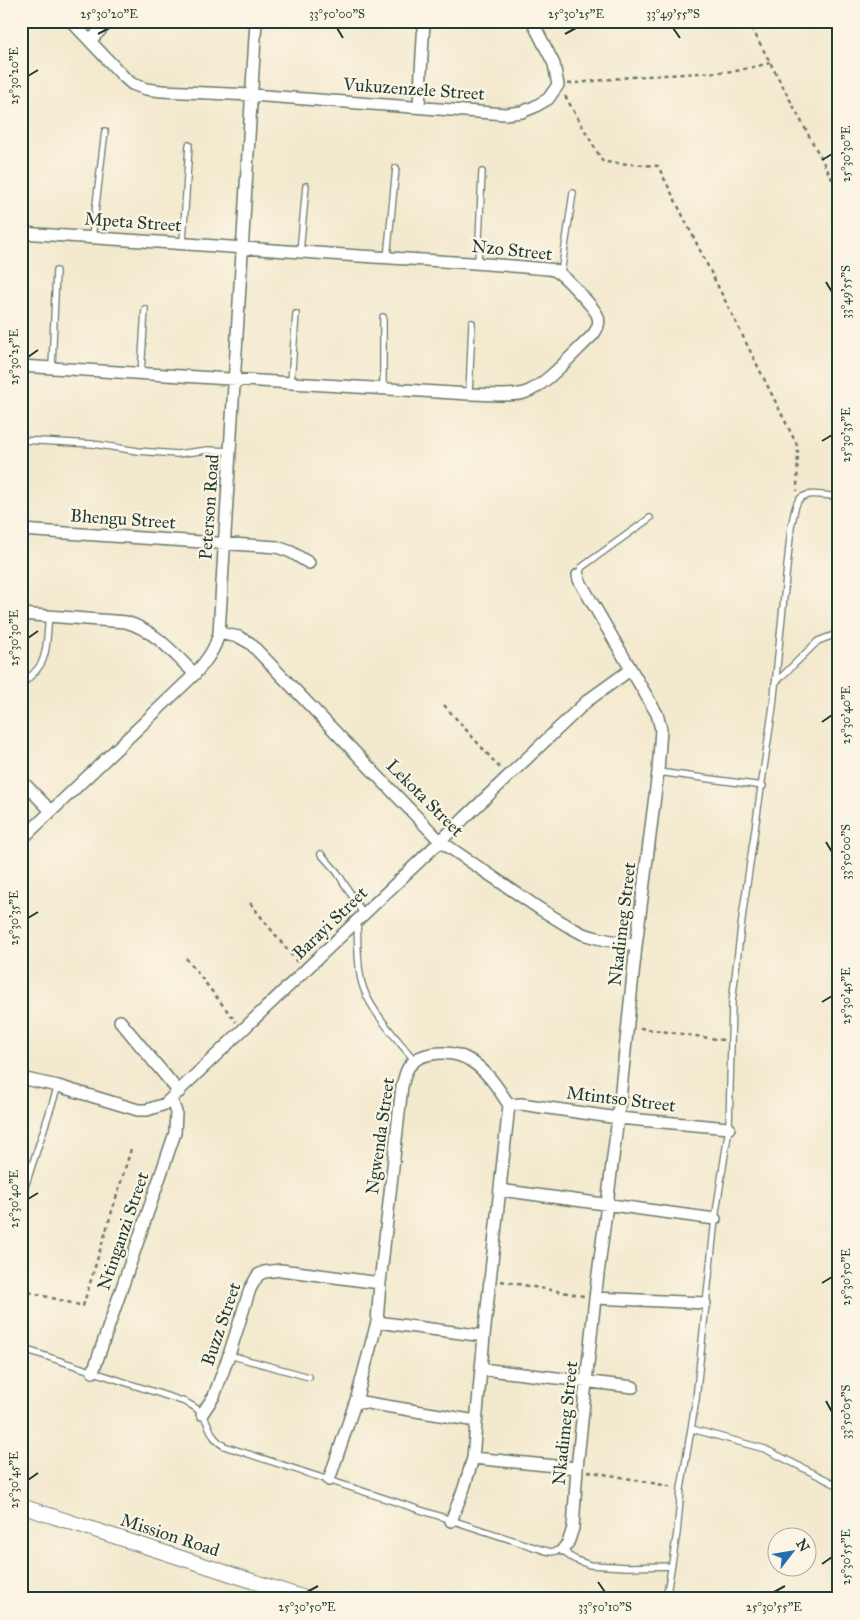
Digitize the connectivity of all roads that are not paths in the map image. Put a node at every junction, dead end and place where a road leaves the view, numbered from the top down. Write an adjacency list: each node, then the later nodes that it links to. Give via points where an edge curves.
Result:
1 (71, 21): 6 (street, Vukuzenzele Street)
2 (109, 21): 6 (street)
3 (256, 21): 7 (street, Peterson Road)
4 (424, 21): 8 (street)
5 (532, 21): 8 (street, Vukuzenzele Street, via 554,64 558,85 548,99 522,112 504,114)
6 (90, 41): 7 (street, Vukuzenzele Street, via 132,84 146,89)
7 (252, 95): 8 (street, Vukuzenzele Street); 18 (street, Peterson Road)
8 (419, 106)
9 (105, 131): 16 (lane)
10 (190, 145): 17 (lane)
11 (396, 168): 20 (lane)
12 (482, 172): 21 (lane)
13 (306, 186): 19 (lane)
14 (573, 193): 23 (lane)
15 (21, 233): 16 (street, Mpeta Street)
16 (92, 237): 17 (street, Mpeta Street)
17 (182, 242): 18 (street, Mpeta Street)
18 (243, 248): 19 (street, Nzo Street); 31 (street, Peterson Road)
19 (300, 252): 20 (street, Nzo Street)
20 (387, 258): 21 (street, Nzo Street)
21 (478, 262): 23 (street, Nzo Street, via 548,269)
22 (56, 270): 29 (lane)
23 (561, 274): 34 (street, Nzo Street, via 597,313 598,324 593,334 532,389 516,394)
24 (145, 309): 30 (lane)
25 (296, 314): 32 (lane)
26 (383, 317): 33 (lane)
27 (472, 323): 34 (lane)
28 (21, 366): 29 (street)
29 (52, 368): 30 (street)
30 (141, 373): 31 (street)
31 (235, 379): 32 (street, Nzo Street); 36 (street, Peterson Road)
32 (291, 382): 33 (street, Nzo Street)
33 (383, 388): 34 (street, Nzo Street)
34 (469, 394)
35 (21, 440): 36 (lane, via 177,454)
36 (230, 451): 40 (street, Peterson Road)
37 (839, 497): 49 (lane, via 813,494 797,502 791,527)
38 (650, 518): 42 (lane, via 582,567)
39 (21, 530): 40 (street, Bhengu Street)
40 (224, 543): 41 (street, Bhengu Street, via 284,548); 45 (street, Peterson Road)
41 (309, 563)
42 (578, 575): 47 (street, Nkadimeg Street)
43 (21, 614): 44 (street)
44 (49, 616): 48 (street, via 126,622 139,626 152,633); 50 (lane, via 41,663)
45 (219, 633): 48 (street, Peterson Road, via 210,657); 56 (street, Lekota Street, via 250,643)
46 (839, 633): 49 (lane, via 818,641)
47 (630, 670): 51 (street, Nkadimeg Street, via 660,721); 56 (street, Barayi Street, via 587,701)
48 (195, 674): 54 (street, Peterson Road)
49 (775, 683): 53 (lane)
50 (21, 685)
51 (658, 772): 53 (lane); 59 (street, Nkadimeg Street)
52 (21, 780): 54 (street)
53 (762, 786): 67 (lane, via 732,1002)
54 (51, 811): 55 (street, Peterson Road)
55 (21, 840)
56 (440, 842): 58 (street, Barayi Street); 59 (street, Lekota Street, via 568,926 597,938)
57 (321, 854): 58 (lane, via 337,872)
58 (361, 918): 61 (lane, via 359,969 365,991); 64 (street, Barayi Street)
59 (636, 946): 66 (street, Nkadimeg Street)
60 (120, 1022): 64 (street)
61 (414, 1060): 65 (street, Ngwenda Street, via 436,1053 470,1060 496,1084); 72 (street, Ngwenda Street, via 407,1069 402,1086)
62 (21, 1078): 63 (street, Barayi Street)
63 (58, 1086): 64 (street, Barayi Street, via 138,1110 157,1108); 69 (lane)
64 (175, 1096): 80 (street, Ntinganzi Street, via 175,1133)
65 (509, 1104): 66 (street, Mtintso Street); 68 (street)
66 (618, 1118): 67 (street, Mtintso Street); 70 (street, Nkadimeg Street)
67 (729, 1128): 71 (lane)
68 (500, 1190): 70 (street); 76 (street)
69 (21, 1198)
70 (608, 1206): 71 (street); 73 (street, Nkadimeg Street)
71 (715, 1219): 74 (lane)
72 (380, 1283): 75 (street, Ngwenda Street); 78 (street, Buzz Street, via 281,1270 264,1272 254,1280)
73 (596, 1298): 74 (street); 82 (street, Nkadimeg Street)
74 (705, 1303): 87 (lane)
75 (377, 1322): 76 (street); 84 (street, Ngwenda Street)
76 (484, 1336): 79 (street)
77 (21, 1348): 80 (lane)
78 (229, 1355): 81 (lane); 85 (street, Buzz Street, via 214,1396)
79 (481, 1369): 82 (street); 86 (street)
80 (93, 1372): 85 (lane, via 185,1402)
81 (308, 1377)
82 (587, 1382): 83 (street); 89 (street, Nkadimeg Street)
83 (633, 1387)
84 (356, 1401): 86 (street); 90 (street, Ngwenda Street)
85 (202, 1414): 90 (lane, via 212,1435 224,1446)
86 (476, 1421): 88 (street)
87 (692, 1429): 91 (lane, via 765,1449); 95 (lane)
88 (473, 1458): 89 (street); 93 (street)
89 (577, 1468): 94 (street, Nkadimeg Street, via 573,1528)
90 (329, 1480): 93 (lane)
91 (839, 1486)
92 (21, 1506): 96 (street, Mission Road)
93 (451, 1521): 94 (lane, via 551,1552)
94 (563, 1549): 95 (lane, via 569,1556 590,1565)
95 (671, 1566): 97 (lane)
96 (308, 1599)
97 (666, 1599)

